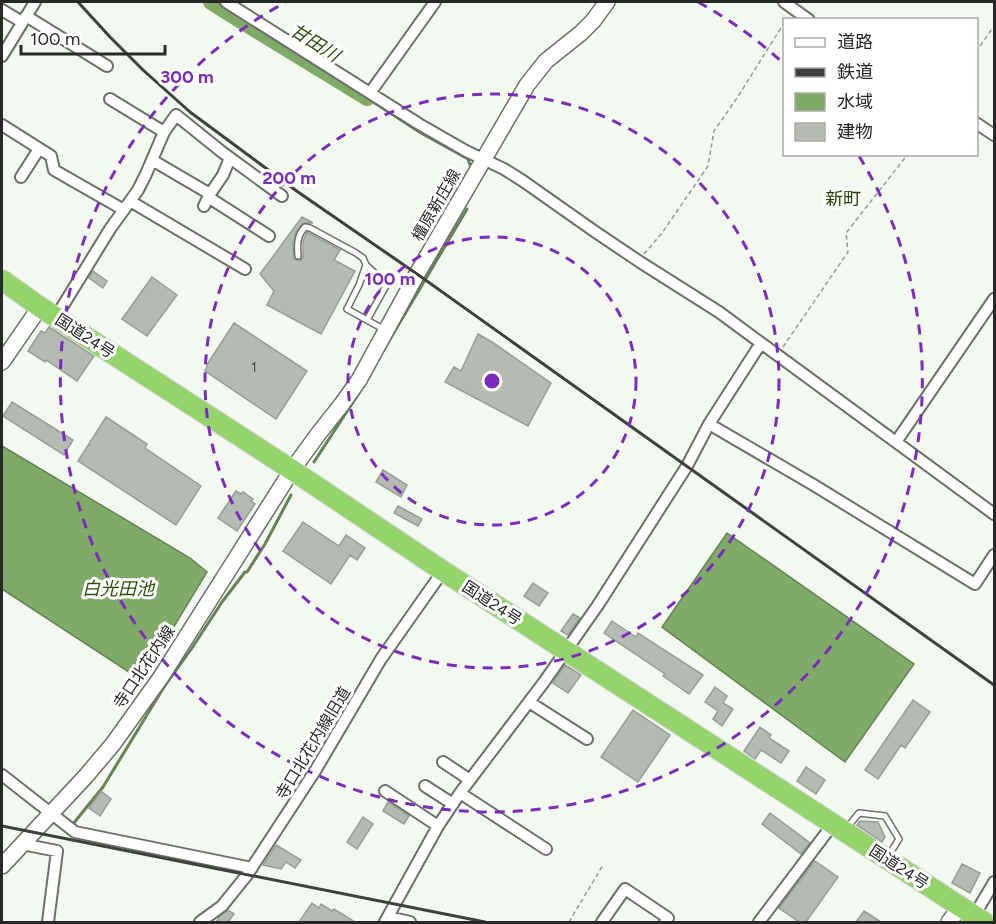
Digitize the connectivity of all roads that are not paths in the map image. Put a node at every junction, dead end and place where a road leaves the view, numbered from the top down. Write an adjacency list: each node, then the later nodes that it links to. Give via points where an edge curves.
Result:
1 (35, 2): 8 (street)
2 (226, 2): 11 (street)
3 (435, 2): 11 (street)
4 (607, 2): 20 (main road, 橿原新庄線, via 581,33 535,73)
5 (784, 2): 7 (street)
6 (2, 10): 8 (street)
7 (806, 18)
8 (24, 19): 9 (street); 10 (street)
9 (2, 56)
10 (107, 66)
11 (370, 93): 20 (street)
12 (110, 99): 15 (street)
13 (978, 124): 16 (street)
14 (2, 125): 17 (street)
15 (164, 132): 18 (street, via 176,115); 19 (street)
16 (994, 135)
17 (39, 149): 21 (street); 24 (street, via 51,156 54,170)
18 (230, 158): 22 (street); 23 (street)
19 (152, 160): 23 (street); 24 (street)
20 (483, 160): 34 (main road, 橿原新庄線); 35 (street, via 523,181)
21 (21, 177)
22 (282, 196)
23 (207, 199): 25 (street)
24 (127, 206): 28 (street); 32 (street)
25 (269, 236)
26 (298, 256): 27 (lane, via 297,241 305,227 356,253)
27 (366, 265): 33 (lane, via 387,284); 33 (lane, via 347,309)
28 (245, 269)
29 (2, 280): 31 (highway, 国道24号)
30 (994, 299): 38 (street)
31 (40, 307): 32 (highway, 国道24号); 36 (main road)
32 (56, 317): 39 (highway, 国道24号)
33 (367, 320): 34 (lane)
34 (386, 331): 39 (main road, 橿原新庄線, via 350,393)
35 (761, 343): 37 (street); 38 (street)
36 (2, 363)
37 (709, 424): 41 (street, via 975,585); 43 (street, via 687,466)
38 (896, 442): 40 (street)
39 (292, 470): 42 (highway, 国道24号); 53 (main road, 寺口北花内線, via 134,716)
40 (994, 514)
41 (994, 555)
42 (443, 571): 43 (highway, 国道24号); 60 (street, 寺口北花内線旧道, via 381,659)
43 (567, 651): 44 (street); 55 (highway, 国道24号)
44 (529, 702): 45 (street); 48 (street)
45 (587, 739)
46 (443, 762): 48 (street)
47 (2, 775): 53 (street)
48 (470, 780): 51 (street)
49 (425, 786): 52 (street)
50 (385, 790): 54 (street)
51 (460, 793): 52 (street); 57 (street)
52 (453, 804): 54 (street)
53 (51, 813): 56 (main road, 寺口北花内線); 60 (street, via 75,832)
54 (438, 826): 63 (street)
55 (838, 828): 58 (highway, 国道24号); 58 (lane, via 859,813 885,816 899,839); 69 (street)
56 (22, 844): 59 (main road, 寺口北花内線); 64 (street, via 57,851)
57 (546, 849)
58 (886, 859): 62 (highway, 国道24号)
59 (2, 866)
60 (252, 868): 65 (street, 寺口北花内線旧道, via 232,896)
61 (994, 882): 62 (street)
62 (967, 917)
63 (387, 920): 66 (street)
64 (48, 922)
65 (202, 922)
66 (410, 922)
67 (603, 922): 68 (street, via 625,889 668,918)
68 (665, 922)
69 (759, 922)

